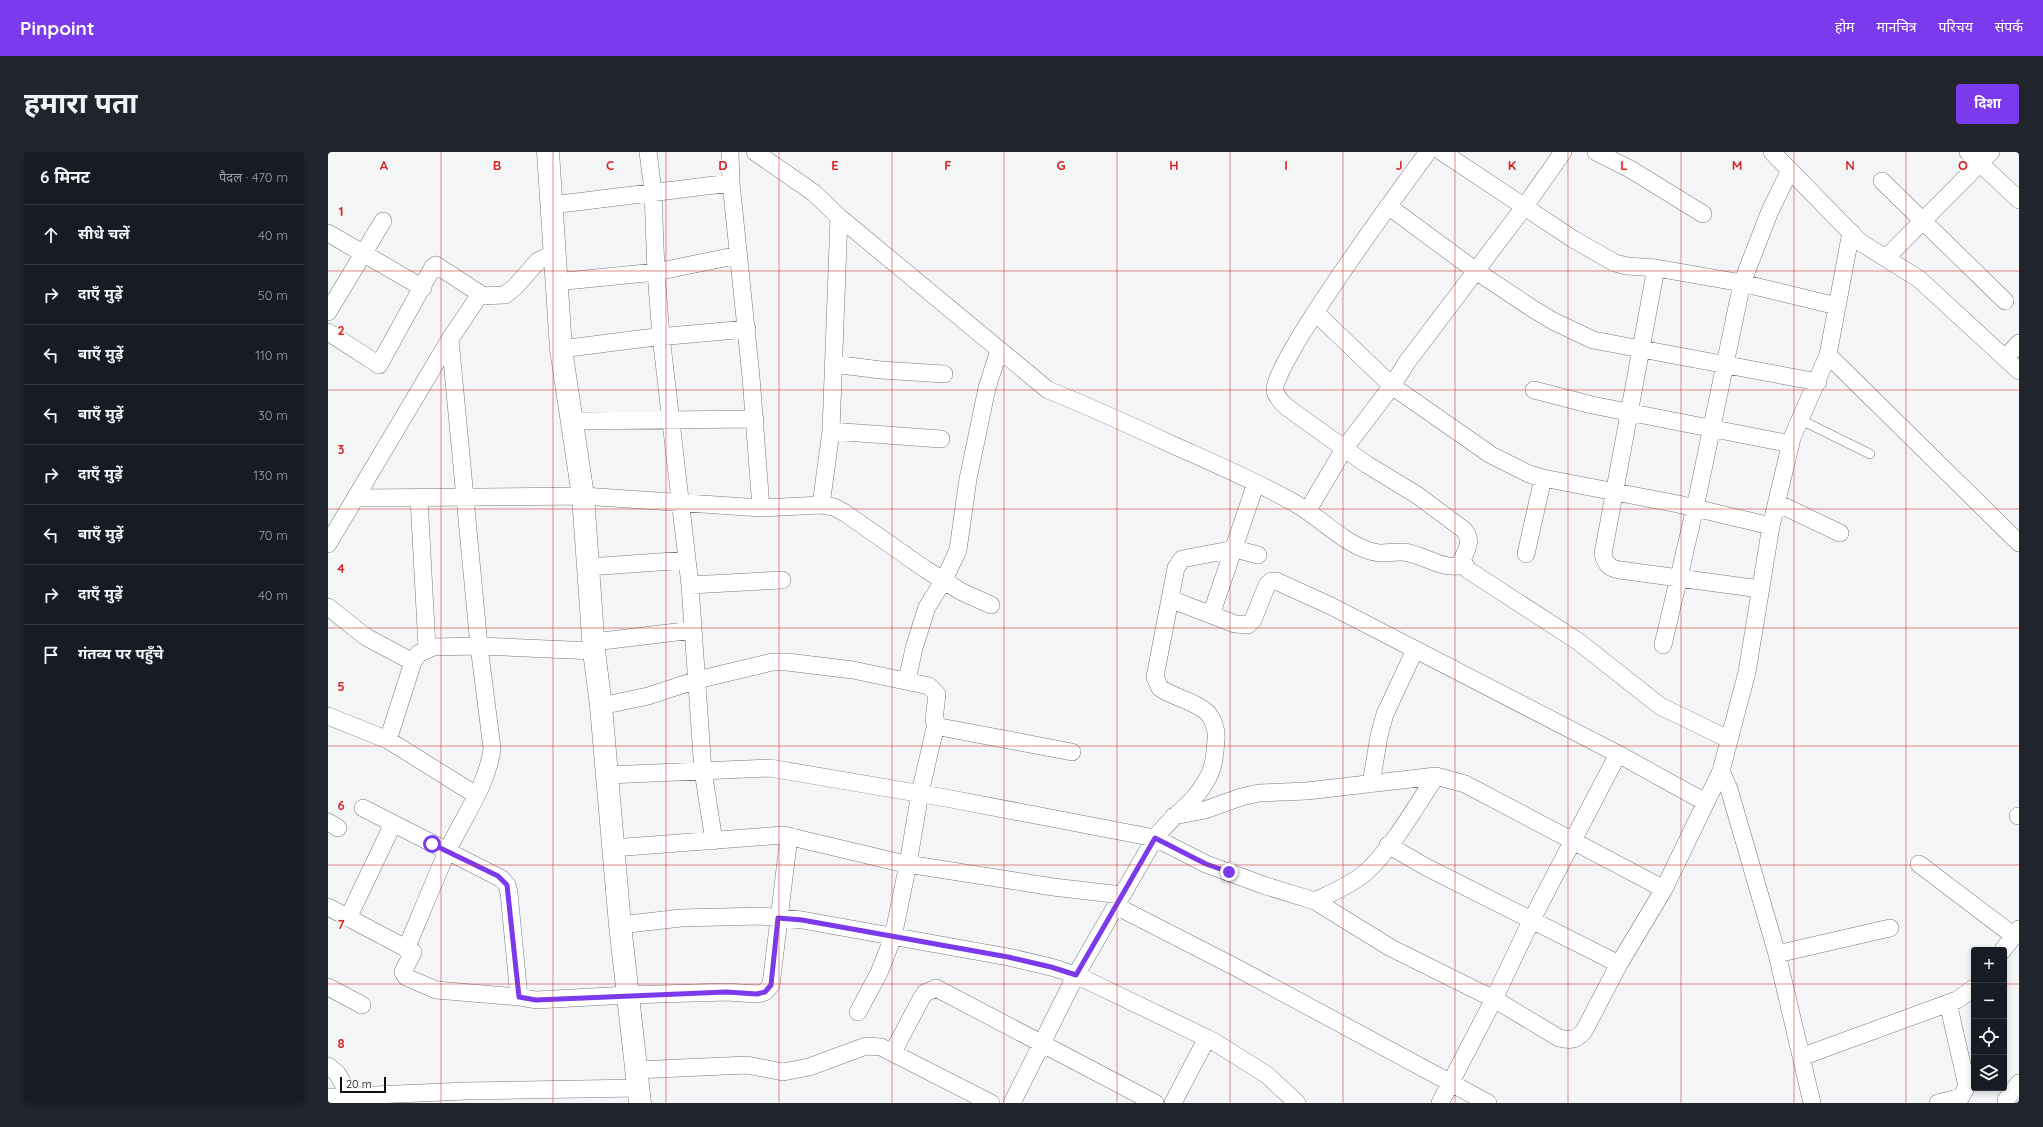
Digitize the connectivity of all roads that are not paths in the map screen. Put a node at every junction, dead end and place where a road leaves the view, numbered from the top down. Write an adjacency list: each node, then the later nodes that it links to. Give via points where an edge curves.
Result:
1 (548, 152): 16 (main road)
2 (648, 152): 14 (street)
3 (730, 152): 13 (street)
4 (755, 152): 20 (street, via 814,193)
5 (1428, 152): 17 (street)
6 (1442, 152): 18 (street)
7 (1563, 152): 18 (street)
8 (1596, 152): 19 (street, via 1630,169)
9 (1772, 152): 11 (street)
10 (1980, 156): 15 (street); 21 (street)
11 (1790, 170): 23 (street); 33 (street, via 1770,210)
12 (1882, 181): 21 (street)
13 (731, 183): 14 (street); 27 (street)
14 (653, 191): 16 (street); 31 (street)
15 (2019, 200)
16 (552, 205): 25 (main road)
17 (1388, 206): 30 (street); 39 (street)
18 (1525, 206): 29 (street, via 1615,263); 30 (street)
19 (1703, 214)
20 (839, 217): 46 (street); 50 (street)
21 (1923, 220): 28 (street); 36 (street)
22 (383, 221): 26 (street)
23 (1851, 232): 28 (street, via 1860,242); 37 (street)
24 (328, 233): 26 (street)
25 (555, 253): 32 (main road); 35 (street, via 538,261 516,287 505,295)
26 (363, 255): 34 (street); 38 (street)
27 (739, 255): 31 (street); 40 (street)
28 (1886, 258): 49 (street, via 1919,279)
29 (1656, 268): 33 (street); 47 (street)
30 (1476, 270): 47 (street, via 1540,313 1576,332 1593,340); 55 (street)
31 (656, 272): 32 (street); 42 (street)
32 (556, 282): 45 (main road)
33 (1742, 283): 37 (street); 51 (street)
34 (423, 288): 35 (street, via 436,265 479,293); 41 (street, via 379,365)
35 (479, 296): 43 (street)
36 (2005, 301)
37 (1837, 306): 48 (street)
38 (328, 312)
39 (1316, 313): 55 (street); 66 (street, via 1282,367 1275,391 1288,408)
40 (746, 329): 42 (street); 58 (street)
41 (328, 332)
42 (661, 336): 45 (street); 59 (street)
43 (450, 339): 72 (street); 74 (street)
44 (2019, 343): 49 (street)
45 (561, 349): 61 (main road)
46 (1000, 350): 69 (street, via 1048,390); 93 (street, via 988,388 968,479 958,550)
47 (1642, 350): 51 (street); 57 (street)
48 (1828, 356): 54 (street); 83 (street)
49 (2005, 358): 52 (street)
50 (833, 364): 53 (street); 63 (street)
51 (1726, 365): 54 (street); 62 (street)
52 (2019, 371)
53 (944, 374)
54 (1818, 382): 60 (street)
55 (1392, 386): 66 (street); 68 (street, via 1491,455 1529,474)
56 (1534, 390): 57 (street)
57 (1630, 412): 62 (street); 70 (street)
58 (755, 419): 59 (street); 78 (street)
59 (671, 420): 61 (street); 75 (street)
60 (1801, 420): 65 (street); 67 (lane)
61 (571, 422): 71 (main road)
62 (1711, 428): 65 (street); 79 (street)
63 (831, 431): 64 (street); 77 (street)
64 (942, 439)
65 (1791, 444): 76 (street)
66 (1344, 449): 80 (street); 89 (street, via 1417,495 1464,530 1469,542 1462,560)
67 (1870, 454)
68 (1543, 478): 70 (street); 86 (street)
69 (1256, 483): 80 (street); 85 (street)
70 (1615, 492): 79 (street); 91 (street, via 1603,554 1606,563 1611,568)
71 (583, 496): 74 (street); 75 (street); 90 (main road)
72 (357, 498): 73 (street); 84 (street)
73 (418, 498): 74 (street); 104 (street)
74 (466, 498): 102 (street)
75 (680, 503): 78 (street); 88 (street)
76 (1777, 503): 81 (street); 82 (street)
77 (822, 504): 78 (street); 93 (street, via 845,513)
78 (761, 508)
79 (1695, 508): 81 (street); 91 (street)
80 (1308, 510): 89 (street, via 1328,527 1367,550 1383,555 1402,552 1419,555 1437,564)
81 (1771, 526): 95 (street)
82 (1840, 533)
83 (2019, 543)
84 (328, 544)
85 (1235, 549): 87 (street); 96 (street, via 1182,559 1176,568); 99 (street)
86 (1526, 554)
87 (1258, 555)
88 (687, 560): 90 (street); 94 (street)
89 (1464, 565): 112 (street, via 1579,642 1655,702)
90 (588, 567): 103 (main road)
91 (1678, 578): 95 (street); 101 (street)
92 (782, 580): 94 (street)
93 (944, 580): 97 (street, via 962,592); 108 (street, via 927,606)
94 (690, 585): 100 (street)
95 (1760, 589): 112 (street, via 1747,672)
96 (1170, 599): 99 (street); 125 (street, via 1155,677 1157,684 1165,692 1205,710 1213,720 1216,734 1214,761 1207,781 1194,798)
97 (991, 605)
98 (328, 607): 106 (street, via 366,636)
99 (1211, 615): 105 (street, via 1235,624 1248,625 1253,620 1267,585 1271,581 1276,581)
100 (693, 630): 103 (street); 107 (street)
101 (1663, 645)
102 (479, 646): 103 (street); 104 (street); 122 (street, via 492,748 490,761)
103 (594, 647): 109 (main road)
104 (427, 648): 106 (street, via 418,654)
105 (1416, 650): 115 (street); 120 (street, via 1385,714)
106 (413, 662): 113 (street)
107 (697, 680): 108 (street, via 757,665 787,662 853,670); 109 (street, via 648,696); 116 (street)
108 (907, 681): 111 (street, via 929,686 937,694 934,720)
109 (601, 706): 118 (main road)
110 (328, 716): 113 (street)
111 (936, 724): 114 (street, via 940,728); 121 (street)
112 (1728, 739): 117 (street)
113 (388, 740): 122 (street)
114 (1072, 752)
115 (1618, 754): 123 (street); 129 (street)
116 (703, 771): 118 (street); 121 (street, via 770,768); 130 (street)
117 (1721, 771): 123 (street); 149 (street, via 1729,789)
118 (608, 775): 132 (main road)
119 (1436, 776): 120 (street); 129 (street, via 1465,784); 131 (street)
120 (1371, 784): 125 (street, via 1259,793 1205,810)
121 (920, 793): 128 (street); 134 (street)
122 (476, 795): 133 (street)
123 (1705, 802): 136 (street)
124 (363, 808): 126 (street)
125 (1174, 816): 128 (street)
126 (394, 824): 133 (street); 140 (street)
127 (788, 836): 130 (street); 134 (street); 141 (street)
128 (1155, 838): 137 (street); 138 (street, via 1206,864)
129 (1573, 840): 136 (street); 142 (street)
130 (714, 841): 132 (street)
131 (1388, 845): 138 (street, via 1365,873); 142 (street)
132 (613, 848): 143 (main road)
133 (447, 852): 148 (street); 155 (street, via 498,876 507,885)
134 (908, 864): 137 (street, via 1053,887); 146 (street)
135 (1919, 864): 145 (street)
136 (1664, 889): 150 (street)
137 (1119, 901): 151 (street); 166 (street, via 1236,968)
138 (1314, 901): 156 (street, via 1391,948)
139 (328, 907): 140 (street)
140 (348, 918): 148 (street)
141 (778, 918): 143 (street, via 681,918); 146 (street); 154 (street, via 771,985 765,992)
142 (1531, 921): 150 (street); 156 (street)
143 (620, 925): 154 (main road)
144 (1890, 928): 149 (street)
145 (2016, 933): 147 (street)
146 (893, 937): 151 (street, via 1008,957); 159 (street, via 879,973)
147 (2005, 947)
148 (406, 949): 155 (street, via 413,952 403,975 421,984 436,990)
149 (1777, 954): 163 (street)
150 (1618, 964): 156 (street, via 1577,1039 1569,1041 1559,1038)
151 (1076, 975): 160 (street); 161 (street)
152 (328, 987): 158 (street)
153 (1971, 990): 157 (street)
154 (628, 995): 155 (street, via 536,1000); 167 (main road)
155 (519, 997)
156 (1494, 999): 166 (street)
157 (1948, 1003): 163 (street); 179 (street, via 1967,1086 1961,1097)
158 (362, 1005)
159 (858, 1012)
160 (1207, 1038): 174 (street); 175 (street, via 1267,1075)
161 (1043, 1044): 162 (street, via 936,988 925,993); 172 (street); 173 (street)
162 (892, 1052): 167 (street, via 881,1047 866,1046 809,1068 783,1072 747,1065); 171 (street)
163 (1801, 1057): 178 (street)
164 (328, 1066): 168 (street, via 337,1073)
165 (2019, 1083): 170 (street)
166 (1451, 1084): 176 (street); 177 (street)
167 (638, 1087): 168 (street)
168 (350, 1096): 169 (street)
169 (328, 1097)
170 (2006, 1100)
171 (991, 1103)
172 (1012, 1103)
173 (1155, 1103)
174 (1173, 1103)
175 (1297, 1103)
176 (1440, 1103)
177 (1488, 1103)
178 (1812, 1103)
179 (1938, 1103)

